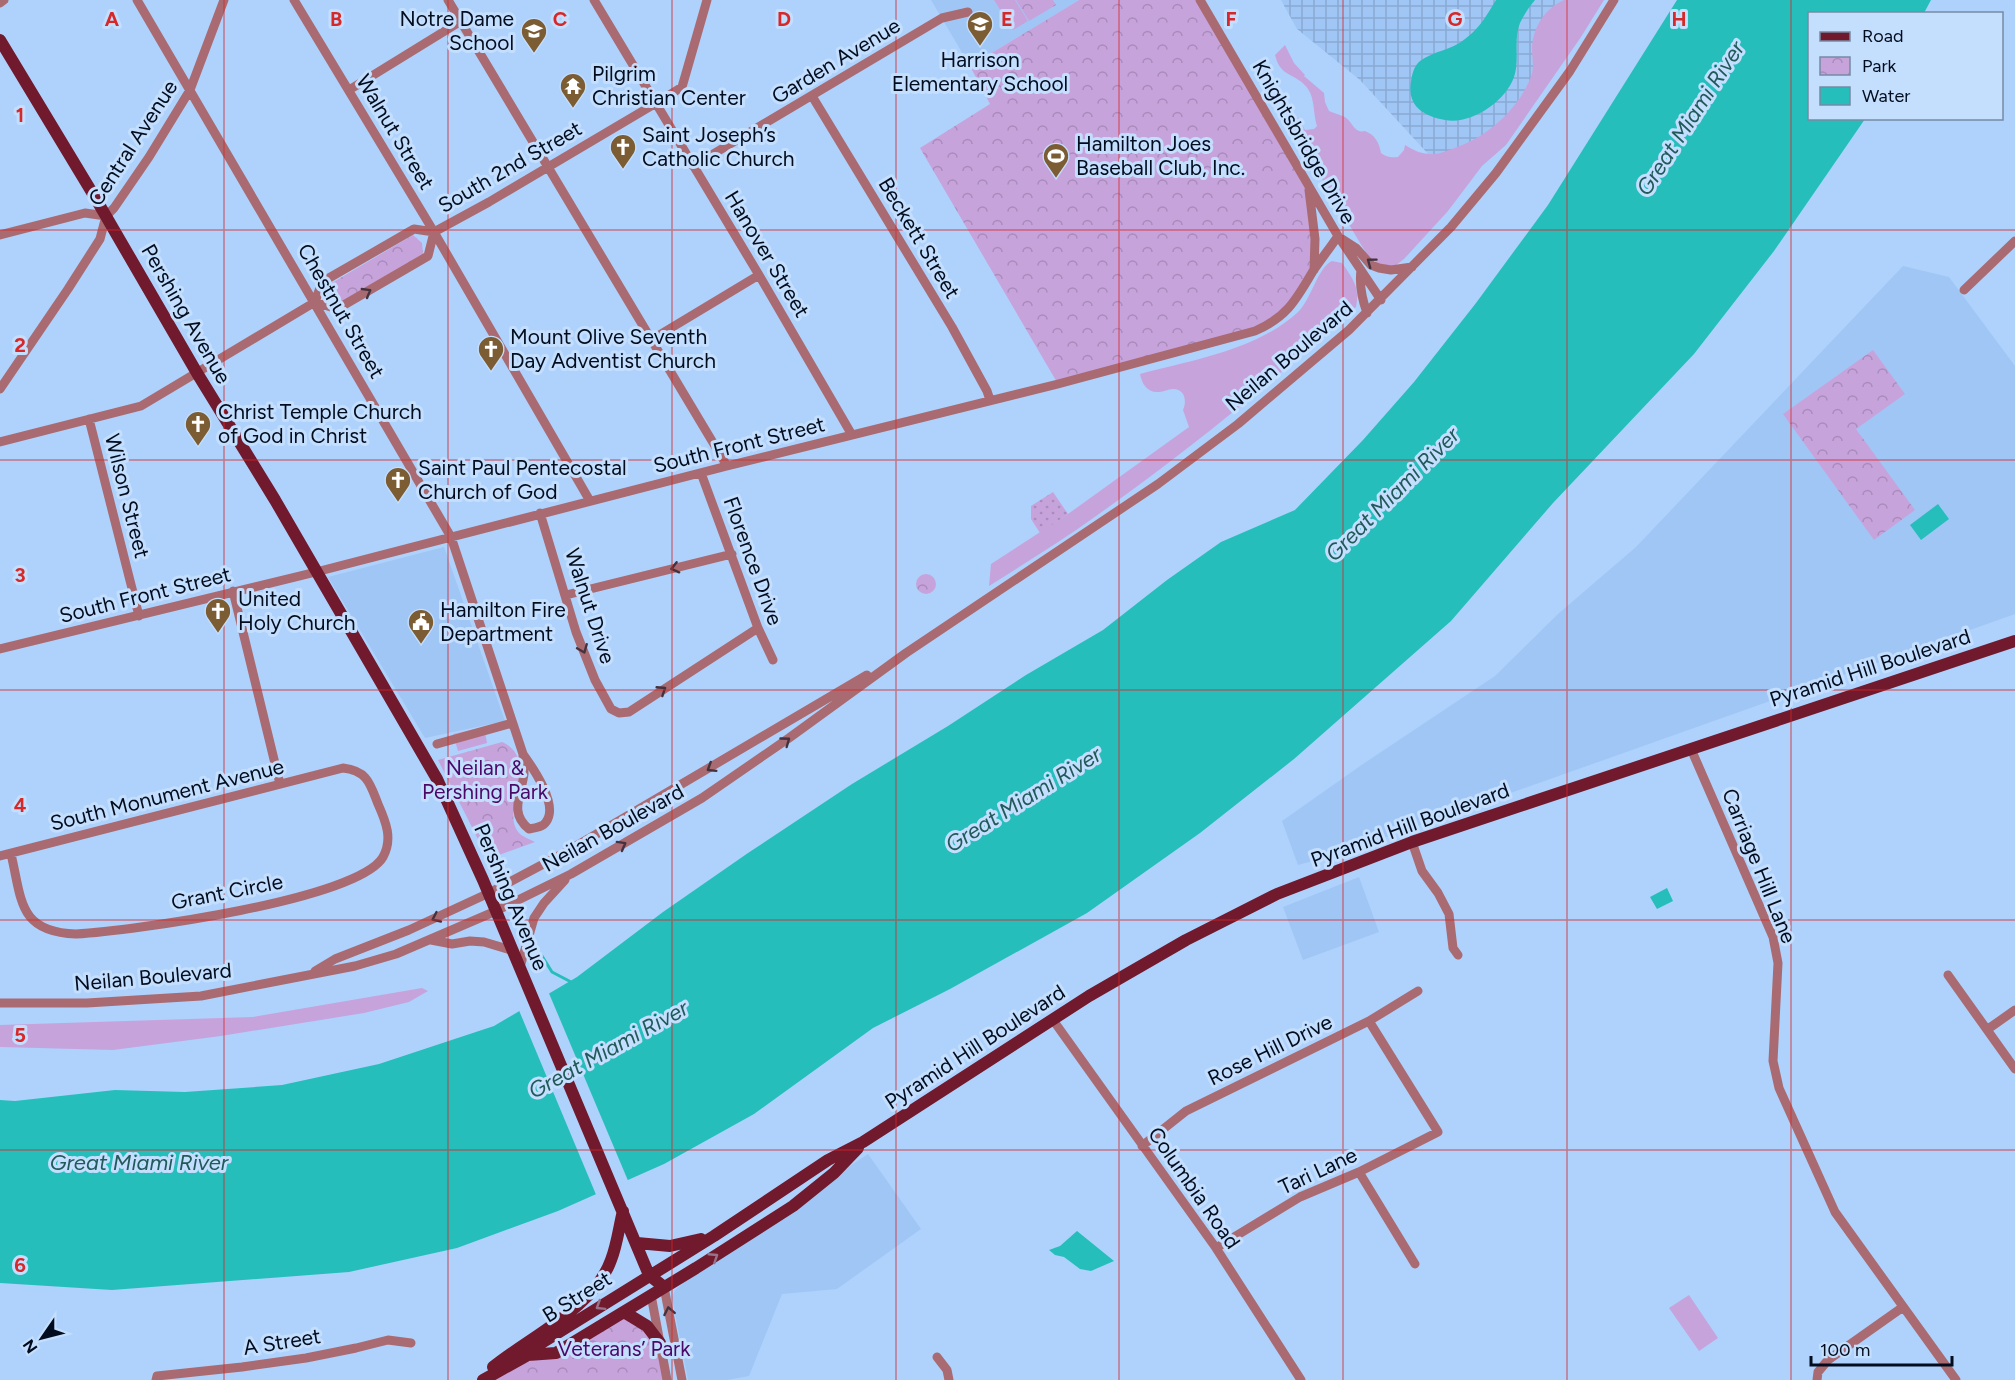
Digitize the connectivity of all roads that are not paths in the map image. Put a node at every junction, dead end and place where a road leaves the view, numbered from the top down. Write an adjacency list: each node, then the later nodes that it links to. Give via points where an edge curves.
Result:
1 (4, 0): 10 (street)
2 (137, 0): 14 (street, Chestnut Street)
3 (224, 0): 14 (street, Central Avenue)
4 (294, 0): 15 (street, Walnut Street)
5 (448, 0): 12 (street)
6 (594, 0): 17 (street, Hanover Street)
7 (707, 0): 17 (street, South 2nd Street, via 681,87)
8 (1200, 0): 20 (street, Knightsbridge Drive)
9 (1614, 0): 26 (street, Neilan Boulevard, via 1570,72 1496,173)
10 (0, 3)
11 (968, 12): 16 (street, Garden Avenue, via 942,18)
12 (461, 21): 15 (street); 18 (street)
13 (0, 40): 21 (main road, Pershing Avenue)
14 (190, 90): 21 (street, Central Avenue, via 149,158); 32 (street, Chestnut Street)
15 (349, 90): 22 (street, Walnut Street)
16 (812, 96): 19 (street, Garden Avenue); 37 (street, Beckett Street, via 952,327)
17 (656, 103): 18 (street, South 2nd Street); 19 (street, Hanover Street)
18 (548, 166): 22 (street, South 2nd Street); 34 (street)
19 (693, 166): 29 (street, Hanover Street)
20 (1308, 185): 24 (street, Knightsbridge Drive); 27 (street, via 1315,239)
21 (106, 216): 23 (street, via 85,213); 35 (main road, Pershing Avenue); 36 (street, Central Avenue, via 100,238)
22 (434, 232): 32 (street, South 2nd Street, via 414,229 322,282); 32 (street, South 2nd Street, one-way to 22, via 337,309 391,278 428,256); 43 (street, Walnut Street)
23 (0, 235)
24 (1338, 236): 26 (street, one-way to 24, via 1391,270 1371,265); 27 (street, South Front Street); 28 (street, Knightsbridge Drive)
25 (2014, 244): 30 (street)
26 (1412, 267): 31 (street, Neilan Boulevard)
27 (1314, 270): 37 (street, South Front Street, via 1285,313 1255,331)
28 (1361, 270): 31 (street, Knightsbridge Drive); 33 (street, via 1362,299)
29 (759, 275): 34 (street); 39 (street, Hanover Street)
30 (1964, 290)
31 (1381, 300): 33 (street, Neilan Boulevard)
32 (315, 302): 35 (street, South 2nd Street); 45 (street, Chestnut Street)
33 (1367, 313): 54 (street, Neilan Boulevard, via 1279,390 1158,484)
34 (651, 340): 41 (street)
35 (197, 373): 38 (street, South 2nd Street, via 141,406); 47 (main road, Pershing Avenue)
36 (0, 389)
37 (990, 400): 39 (street, South Front Street)
38 (89, 419): 40 (street, South 2nd Street); 50 (street, Wilson Street)
39 (852, 435): 41 (street, South Front Street)
40 (0, 442)
41 (727, 466): 42 (street, South Front Street)
42 (701, 473): 43 (street, South Front Street); 46 (street, Florence Drive)
43 (590, 501): 44 (street, South Front Street)
44 (540, 513): 45 (street, South Front Street); 49 (street, Walnut Drive)
45 (451, 537): 47 (street, South Front Street); 56 (street, Chestnut Street)
46 (732, 554): 49 (street, one-way to 49); 51 (street, Florence Drive)
47 (316, 572): 48 (street, South Front Street); 66 (main road, Pershing Avenue, via 437,779)
48 (233, 591): 50 (street, South Front Street); 61 (street)
49 (566, 595): 51 (street, Walnut Drive, one-way to 51, via 595,680 611,709 619,713 629,712)
50 (139, 616): 53 (street, South Front Street)
51 (758, 628): 55 (street, Florence Drive)
52 (2015, 641): 58 (main road, Pyramid Hill Boulevard)
53 (0, 649)
54 (906, 652): 65 (street, Neilan Boulevard, one-way to 54, via 738,775); 66 (street, Neilan Boulevard, one-way to 66, via 586,841)
55 (773, 660)
56 (512, 723): 57 (street); 59 (street, Chestnut Street)
57 (437, 744)
58 (1690, 749): 62 (main road, Pyramid Hill Boulevard); 92 (street, Carriage Hill Lane, via 1773,937 1778,963 1773,1061 1779,1088 1836,1212)
59 (523, 754): 59 (street, Chestnut Street, via 543,786 550,811 543,825 530,829 521,823 518,812)
60 (343, 768): 61 (street, South Monument Avenue); 63 (street, Grant Circle, via 353,769 368,779 386,822 387,847 382,858 361,876 253,908 92,933 58,934 37,925 24,908)
61 (280, 784): 63 (street, South Monument Avenue)
62 (1412, 842): 70 (street, via 1422,871 1449,915 1453,948); 77 (main road, Pyramid Hill Boulevard, via 1230,916)
63 (11, 854): 64 (street, South Monument Avenue)
64 (0, 856)
65 (571, 874): 67 (street, Neilan Boulevard); 71 (street, via 538,910)
66 (489, 893): 67 (main road, Pershing Avenue); 72 (street, Neilan Boulevard, one-way to 72, via 335,959)
67 (496, 911): 68 (street, Neilan Boulevard); 69 (main road, Pershing Avenue)
68 (431, 940): 69 (street, via 452,944 484,942); 72 (street, Neilan Boulevard, via 355,966)
69 (514, 951): 71 (main road, Pershing Avenue)
70 (1458, 955)
71 (520, 967): 84 (main road, Pershing Avenue)
72 (307, 975): 75 (street, Neilan Boulevard, via 201,996 87,1003)
73 (1948, 975): 79 (street)
74 (1418, 991): 78 (street, Rose Hill Drive)
75 (0, 1003)
76 (2015, 1010): 79 (street)
77 (1053, 1020): 81 (main road, Pyramid Hill Boulevard); 82 (street, Columbia Road)
78 (1369, 1021): 82 (street, Rose Hill Drive, via 1186,1111); 83 (street, Tari Lane, via 1438,1132)
79 (1988, 1029): 80 (street)
80 (2015, 1069)
81 (863, 1142): 85 (main road, Pyramid Hill Boulevard, via 828,1160); 90 (main road, Pyramid Hill Boulevard, one-way to 81, via 793,1206 834,1173)
82 (1142, 1146): 87 (street, Columbia Road)
83 (1359, 1172): 87 (street, Tari Lane, via 1300,1197); 88 (street)
84 (623, 1211): 86 (main road, Pershing Avenue); 99 (main road, via 613,1253 596,1287 494,1366)
85 (714, 1236): 86 (main road, via 670,1246); 89 (main road, Pyramid Hill Boulevard)
86 (637, 1243): 89 (main road, Pershing Avenue)
87 (1216, 1248): 103 (street, Columbia Road)
88 (1415, 1264)
89 (649, 1275): 90 (main road); 91 (main road, Pershing Avenue); 96 (main road, B Street, one-way to 96)
90 (664, 1287): 91 (main road, Pyramid Hill Boulevard); 101 (street, one-way to 90)
91 (651, 1295): 93 (main road, B Street); 95 (street)
92 (1903, 1307): 104 (street, via 1828,1360); 105 (street, Carriage Hill Lane)
93 (624, 1312): 95 (main road, via 647,1326); 96 (main road, B Street, via 556,1353)
94 (411, 1343): 98 (street, A Street, via 388,1340 306,1358)
95 (660, 1343): 100 (street)
96 (528, 1355): 99 (main road, B Street)
97 (937, 1357): 102 (street)
98 (157, 1378)
99 (483, 1380)
100 (667, 1380)
101 (682, 1380)
102 (949, 1380)
103 (1301, 1380)
104 (1817, 1380)
105 (1956, 1380)

